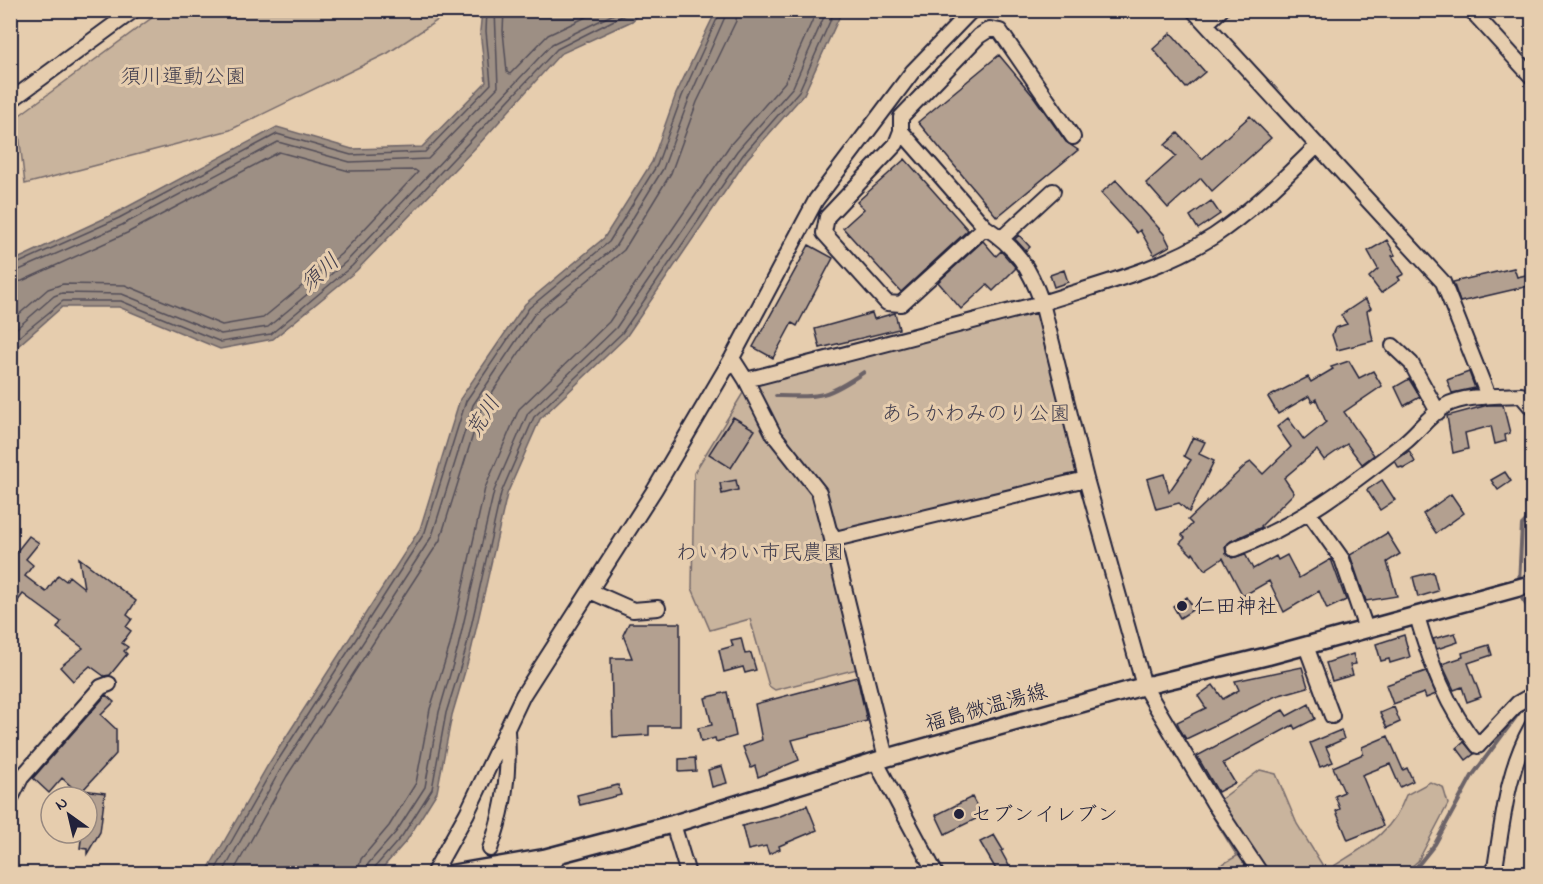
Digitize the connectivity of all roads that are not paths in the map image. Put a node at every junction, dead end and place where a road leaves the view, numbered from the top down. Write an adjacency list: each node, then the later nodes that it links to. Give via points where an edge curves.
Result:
1 (134, 10): 8 (street)
2 (972, 10): 17 (street, via 913,70 816,200)
3 (1193, 10): 6 (street)
4 (1221, 10): 6 (street)
5 (1471, 10): 7 (street)
6 (1206, 24): 11 (street)
7 (1533, 77)
8 (10, 101)
9 (901, 131): 10 (street, via 901,117 990,28 1000,31); 13 (street); 13 (street, via 896,144 827,217 824,233 887,303 901,304)
10 (1073, 137)
11 (1318, 145): 15 (street, via 1249,210 1212,237 1145,270); 19 (street, via 1443,282)
12 (1053, 191): 14 (street)
13 (984, 227): 14 (street)
14 (1002, 238): 15 (street, via 1032,273)
15 (1042, 303): 18 (street); 22 (street)
16 (1393, 346): 21 (street, via 1411,363)
17 (732, 357): 18 (street); 27 (street)
18 (746, 380): 24 (street, via 774,435 819,492)
19 (1488, 396): 20 (street, via 1521,395); 21 (street, via 1445,405)
20 (1532, 403)
21 (1438, 412): 23 (street, via 1407,441)
22 (1086, 479): 24 (street, via 850,537 835,539); 33 (street)
23 (1310, 514): 25 (street); 30 (street, via 1342,559)
24 (831, 535): 38 (street)
25 (1234, 549)
26 (1533, 584): 29 (main road, 福島微温湯線)
27 (590, 591): 28 (street, via 633,610); 36 (street, via 523,695)
28 (658, 609)
29 (1417, 616): 30 (main road, 福島微温湯線); 34 (street, via 1446,700 1478,746 1518,703)
30 (1366, 629): 31 (main road, 福島微温湯線)
31 (1306, 646): 33 (main road, 福島微温湯線); 35 (street)
32 (109, 684): 39 (street, via 101,687 21,778)
33 (1144, 686): 38 (main road, 福島微温湯線); 48 (street, via 1213,802)
34 (1533, 695)
35 (1332, 716)
36 (507, 729): 41 (street, via 509,754 501,819); 43 (street)
37 (1530, 738): 49 (street, via 1516,758)
38 (881, 760): 40 (main road, 福島微温湯線); 47 (street)
39 (10, 800)
40 (673, 824): 42 (main road, 福島微温湯線); 46 (street)
41 (490, 849)
42 (560, 853): 44 (main road, 福島微温湯線); 45 (street)
43 (433, 873)
44 (451, 873)
45 (548, 873)
46 (688, 873)
47 (936, 873)
48 (1261, 873)
49 (1494, 873)

